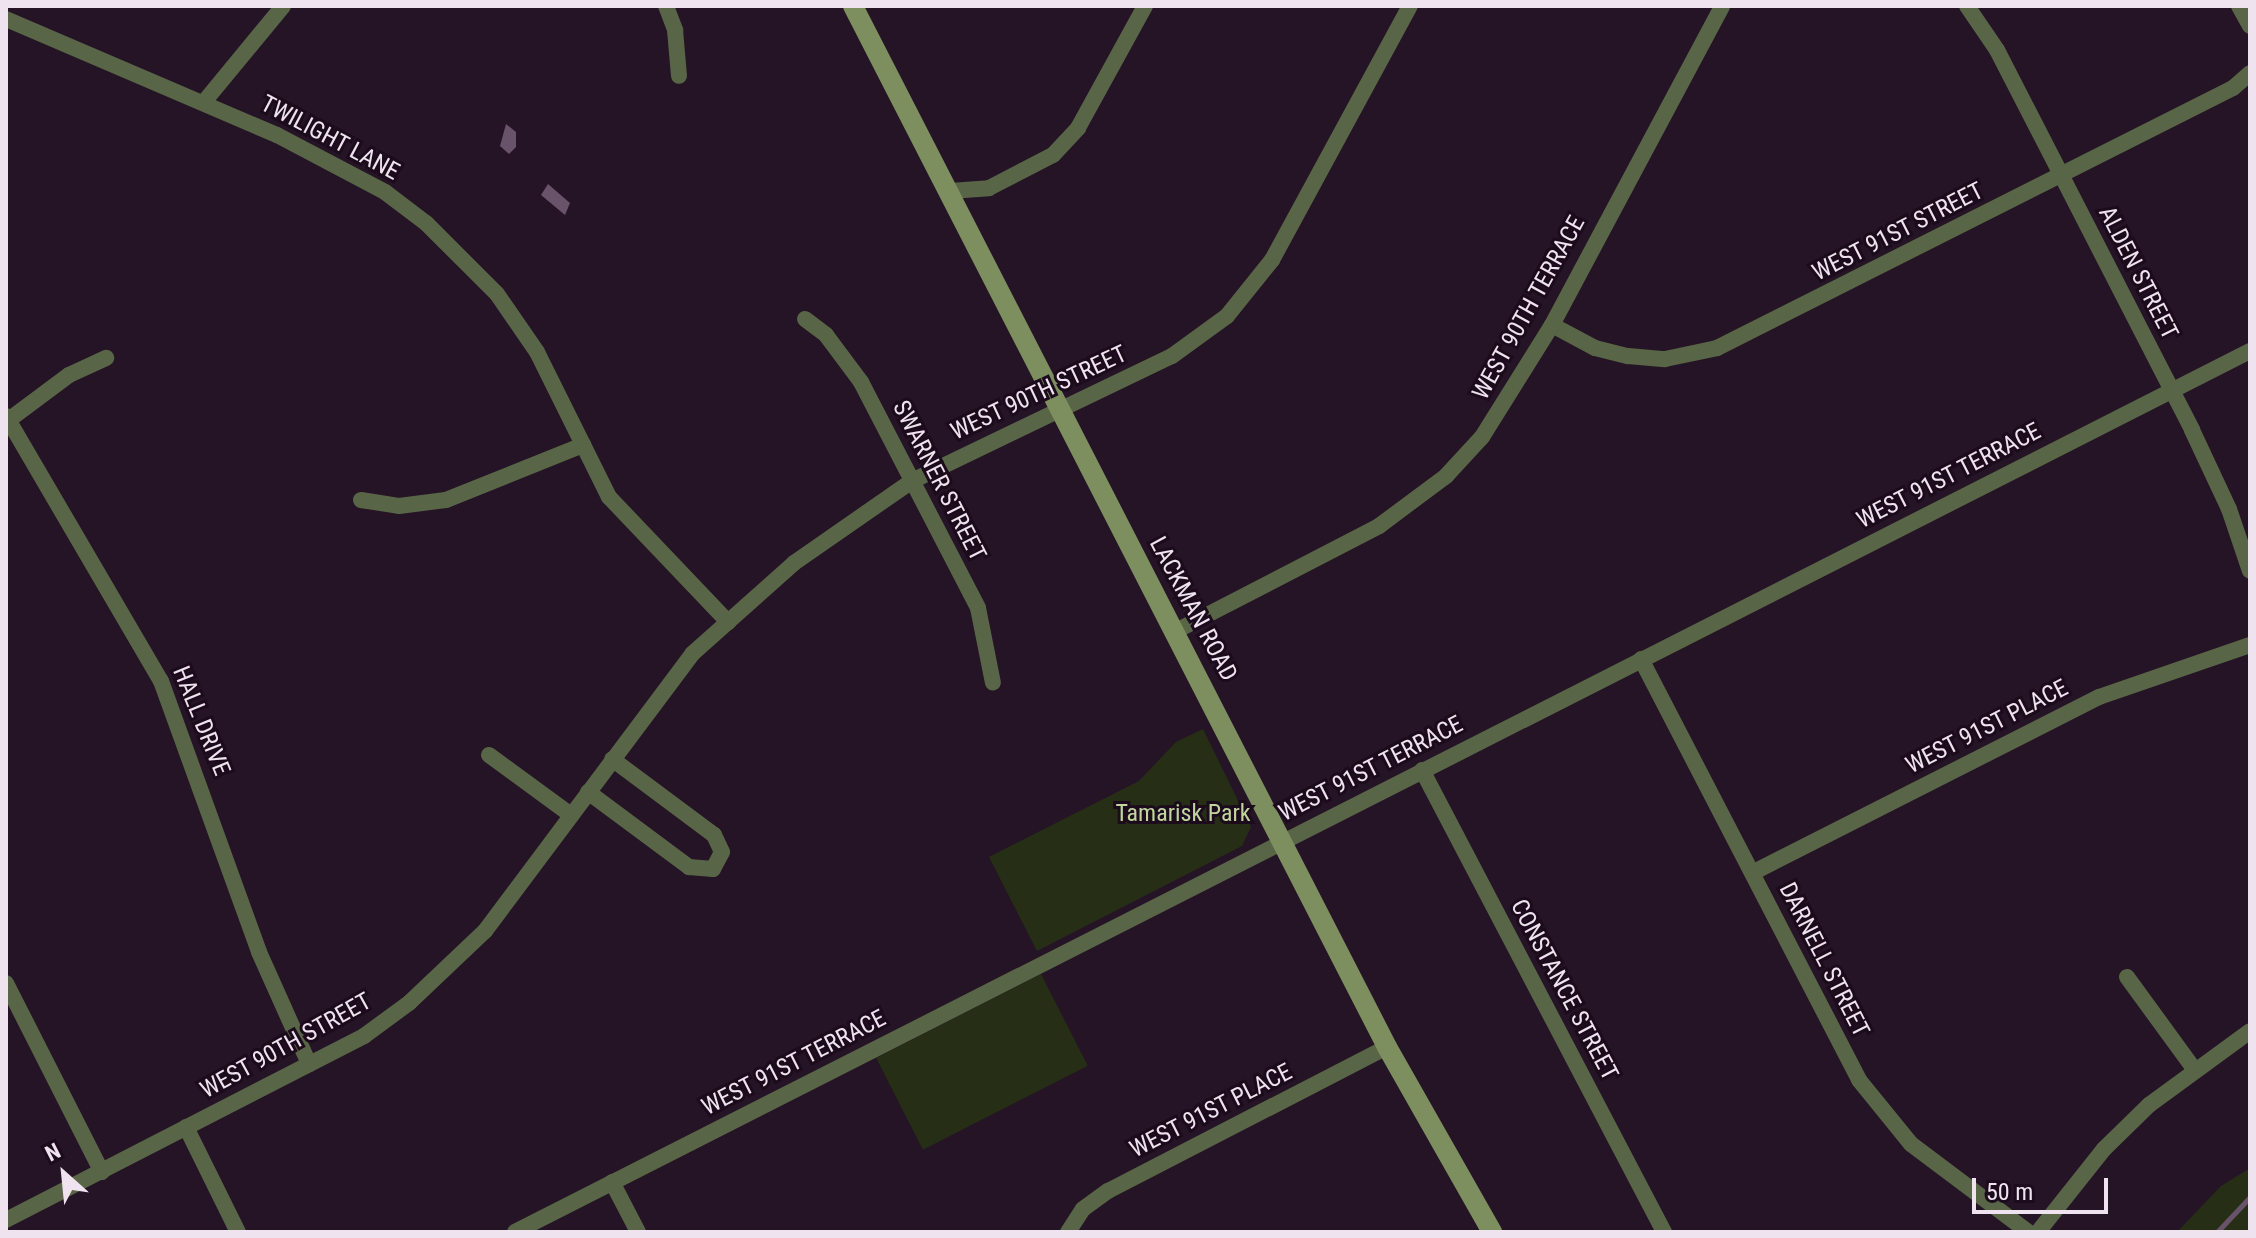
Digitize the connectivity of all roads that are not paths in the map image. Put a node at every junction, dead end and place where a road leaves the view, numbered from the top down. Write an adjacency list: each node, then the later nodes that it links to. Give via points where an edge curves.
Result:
1 (283, 6): 13 (street)
2 (666, 6): 12 (street, via 675,30)
3 (853, 6): 15 (main road, LACKMAN ROAD)
4 (1145, 6): 15 (street, via 1078,128 1053,155 989,188)
5 (1410, 6): 21 (street, WEST 90TH STREET, via 1255,284 1196,342)
6 (1722, 6): 17 (street, WEST 90TH TERRACE)
7 (1967, 6): 14 (street, ALDEN STREET, via 1997,50)
8 (2239, 6): 10 (street)
9 (6, 19): 13 (street, TWILIGHT LANE)
10 (2250, 26)
11 (2250, 73): 14 (street, WEST 91ST STREET, via 2233,88)
12 (679, 76)
13 (204, 102): 23 (street, TWILIGHT LANE, via 345,169 426,223 505,306 537,352)
14 (2061, 175): 17 (street, WEST 91ST STREET, via 1709,351 1665,359 1628,356 1595,348); 20 (street, ALDEN STREET)
15 (950, 191): 21 (main road, LACKMAN ROAD)
16 (805, 319): 24 (street, SWARNER STREET, via 848,361)
17 (1552, 325): 28 (street, WEST 90TH TERRACE, via 1482,437 1415,502)
18 (2250, 351): 20 (street, WEST 91ST TERRACE)
19 (106, 358): 22 (street, via 69,375)
20 (2172, 392): 26 (street, ALDEN STREET, via 2229,509); 30 (street, WEST 91ST TERRACE)
21 (1062, 410): 24 (street, WEST 90TH STREET); 28 (main road, LACKMAN ROAD)
22 (7, 419): 43 (street, HALL DRIVE, via 161,681 259,952)
23 (583, 445): 25 (street, via 446,500 399,506); 27 (street, TWILIGHT LANE, via 609,497)
24 (912, 481): 27 (street, WEST 90TH STREET, via 794,563); 31 (street, SWARNER STREET, via 978,608)
25 (361, 500)
26 (2250, 571)
27 (728, 622): 33 (street, WEST 90TH STREET, via 692,654)
28 (1176, 631): 37 (main road, LACKMAN ROAD)
29 (2250, 645): 38 (street, WEST 91ST PLACE, via 2099,697)
30 (1641, 659): 34 (street, WEST 91ST TERRACE); 38 (street, DARNELL STREET)
31 (993, 683)
32 (489, 755): 36 (street)
33 (612, 759): 35 (street, WEST 90TH STREET); 35 (street, via 714,835 722,852 713,869 689,867)
34 (1422, 770): 37 (street, WEST 91ST TERRACE); 54 (street, CONSTANCE STREET)
35 (588, 792): 36 (street, WEST 90TH STREET)
36 (571, 815): 43 (street, WEST 90TH STREET, via 485,931 447,971 364,1036)
37 (1283, 840): 42 (main road, LACKMAN ROAD); 47 (street, WEST 91ST TERRACE)
38 (1754, 872): 55 (street, DARNELL STREET, via 1840,1046 1882,1111 1939,1169)
39 (2127, 977): 44 (street)
40 (6, 983): 46 (street)
41 (2250, 1031): 44 (street)
42 (1387, 1047): 52 (street, WEST 91ST PLACE, via 1108,1191 1083,1209); 53 (main road, LACKMAN ROAD)
43 (309, 1064): 45 (street, WEST 90TH STREET)
44 (2194, 1069): 56 (street, via 2104,1149)
45 (186, 1127): 46 (street, WEST 90TH STREET); 49 (street)
46 (102, 1172): 48 (street, WEST 90TH STREET)
47 (612, 1182): 50 (street, WEST 91ST TERRACE); 51 (street)
48 (6, 1220)
49 (238, 1232)
50 (515, 1232)
51 (638, 1232)
52 (1068, 1232)
53 (1492, 1232)
54 (1664, 1232)
55 (2028, 1232)
56 (2038, 1232)

